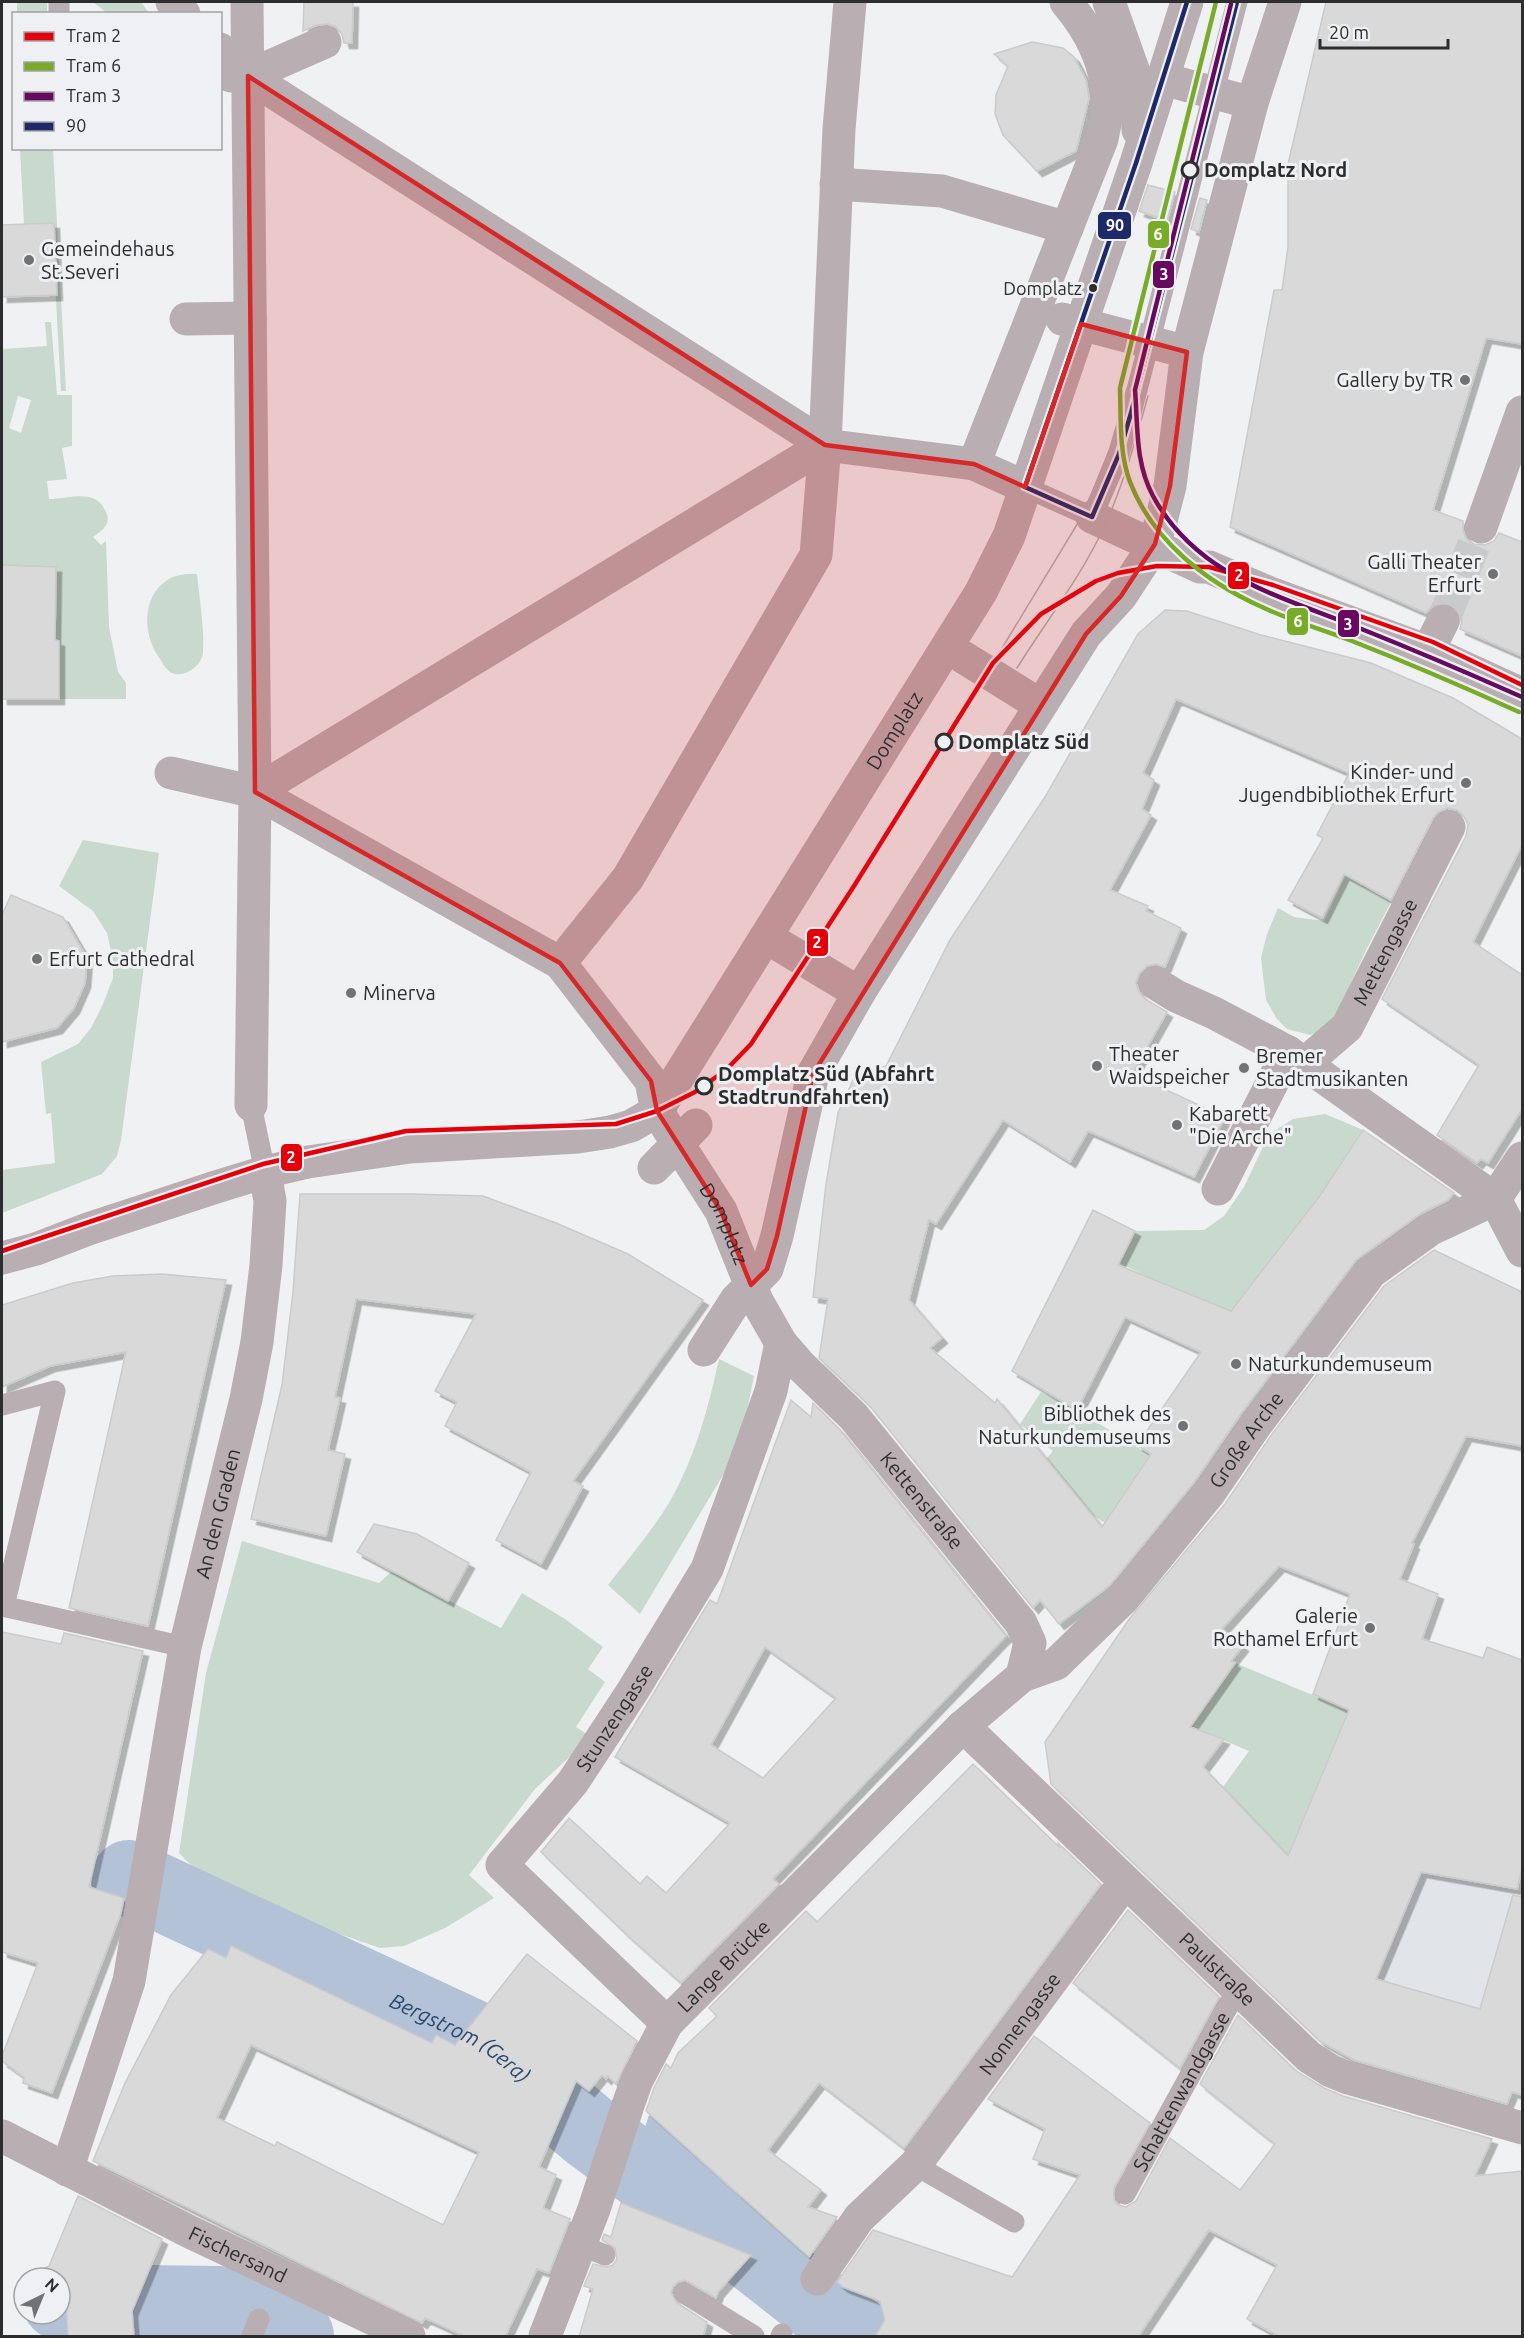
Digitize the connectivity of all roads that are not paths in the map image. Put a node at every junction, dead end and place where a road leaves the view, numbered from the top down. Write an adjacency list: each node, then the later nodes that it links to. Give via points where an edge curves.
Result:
1 (247, 2): 10 (street)
2 (850, 2): 15 (street)
3 (1066, 2): 16 (street, via 1102,60 1109,100 1102,140)
4 (1109, 2): 14 (street, Domplatz, via 1136,78)
5 (1187, 2): 14 (street, Domplatz)
6 (1237, 2): 12 (lane)
7 (1285, 2): 13 (street)
8 (325, 42): 10 (street)
9 (222, 53): 10 (street)
10 (234, 76): 17 (street); 23 (street)
11 (1178, 83): 12 (street)
12 (1213, 92): 13 (street); 20 (lane)
13 (1252, 103): 21 (street)
14 (1136, 163): 19 (street, Domplatz)
15 (836, 184): 16 (street, via 942,191); 23 (street)
16 (1067, 228): 24 (street)
17 (250, 318): 18 (street); 35 (street)
18 (186, 319)
19 (1082, 324): 20 (street); 25 (street, Domplatz)
20 (1148, 342): 21 (street); 26 (lane, via 1119,454)
21 (1187, 352): 28 (street, via 1170,486)
22 (1522, 412): 27 (street)
23 (825, 445): 24 (street); 35 (street); 38 (street, via 816,555 628,878)
24 (974, 464): 25 (street)
25 (1025, 487): 26 (lane); 43 (street, Domplatz, via 1009,536 981,592)
26 (1092, 517): 28 (street)
27 (1481, 527)
28 (1155, 544): 30 (street, via 1200,567 1209,567 1270,594); 33 (street, via 1121,596 1086,634)
29 (1443, 621): 30 (street)
30 (1428, 651): 32 (street)
31 (963, 657): 33 (street)
32 (1522, 694)
33 (1040, 705): 40 (street)
34 (171, 773): 35 (street)
35 (255, 792): 38 (street); 42 (street)
36 (1449, 827): 41 (street, Mettengasse, via 1347,1027)
37 (781, 946): 40 (street)
38 (560, 963): 43 (street, via 651,1082)
39 (1155, 983): 41 (street)
40 (859, 993): 52 (street, via 813,1074 767,1269)
41 (1296, 1058): 48 (street, Mettengasse); 49 (street)
42 (251, 1105): 47 (lane)
43 (657, 1111): 44 (street, Domplatz); 47 (street, Domplatz, via 631,1126 578,1137 410,1147 308,1162)
44 (687, 1134): 46 (street); 52 (street, Domplatz, via 720,1211)
45 (1522, 1158): 49 (street)
46 (654, 1168)
47 (276, 1182): 51 (street, Domplatz, via 88,1229); 57 (street, An den Graden, via 270,1201 257,1342)
48 (1218, 1189)
49 (1495, 1199): 50 (street); 58 (street, Große Arche, via 1431,1229 1371,1272 1250,1423 1210,1492 1123,1599 1056,1664)
50 (1522, 1251)
51 (2, 1258)
52 (737, 1294): 53 (street, Domplatz, via 757,1301); 54 (street)
53 (781, 1343): 58 (street, Kettenstraße, via 854,1417 1021,1623 1030,1643); 62 (street, Stunzengasse, via 771,1391 707,1569 573,1782 502,1865)
54 (704, 1350)
55 (2, 1405): 56 (lane, via 55,1390)
56 (3, 1606): 57 (lane)
57 (185, 1647): 66 (street, An den Graden, via 129,1981)
58 (1022, 1676): 59 (street, Lange Brücke)
59 (963, 1726): 60 (street, Paulstraße); 62 (street, Lange Brücke)
60 (1125, 1882): 61 (street, Paulstraße); 65 (street, Nonnengasse)
61 (1237, 1990): 63 (street, Paulstraße, via 1309,2057 1331,2071); 67 (lane, Schattenwandgasse)
62 (667, 2023): 72 (street, Lange Brücke, via 628,2105 598,2196 592,2250)
63 (1522, 2128)
64 (2, 2136): 66 (street, Fischersand)
65 (915, 2165): 68 (lane); 69 (street, Nonnengasse, via 859,2218)
66 (67, 2170): 71 (street, Fischersand)
67 (1125, 2194)
68 (1014, 2222)
69 (817, 2279)
70 (684, 2293): 73 (lane)
71 (409, 2337)
72 (545, 2337)
73 (754, 2337)

